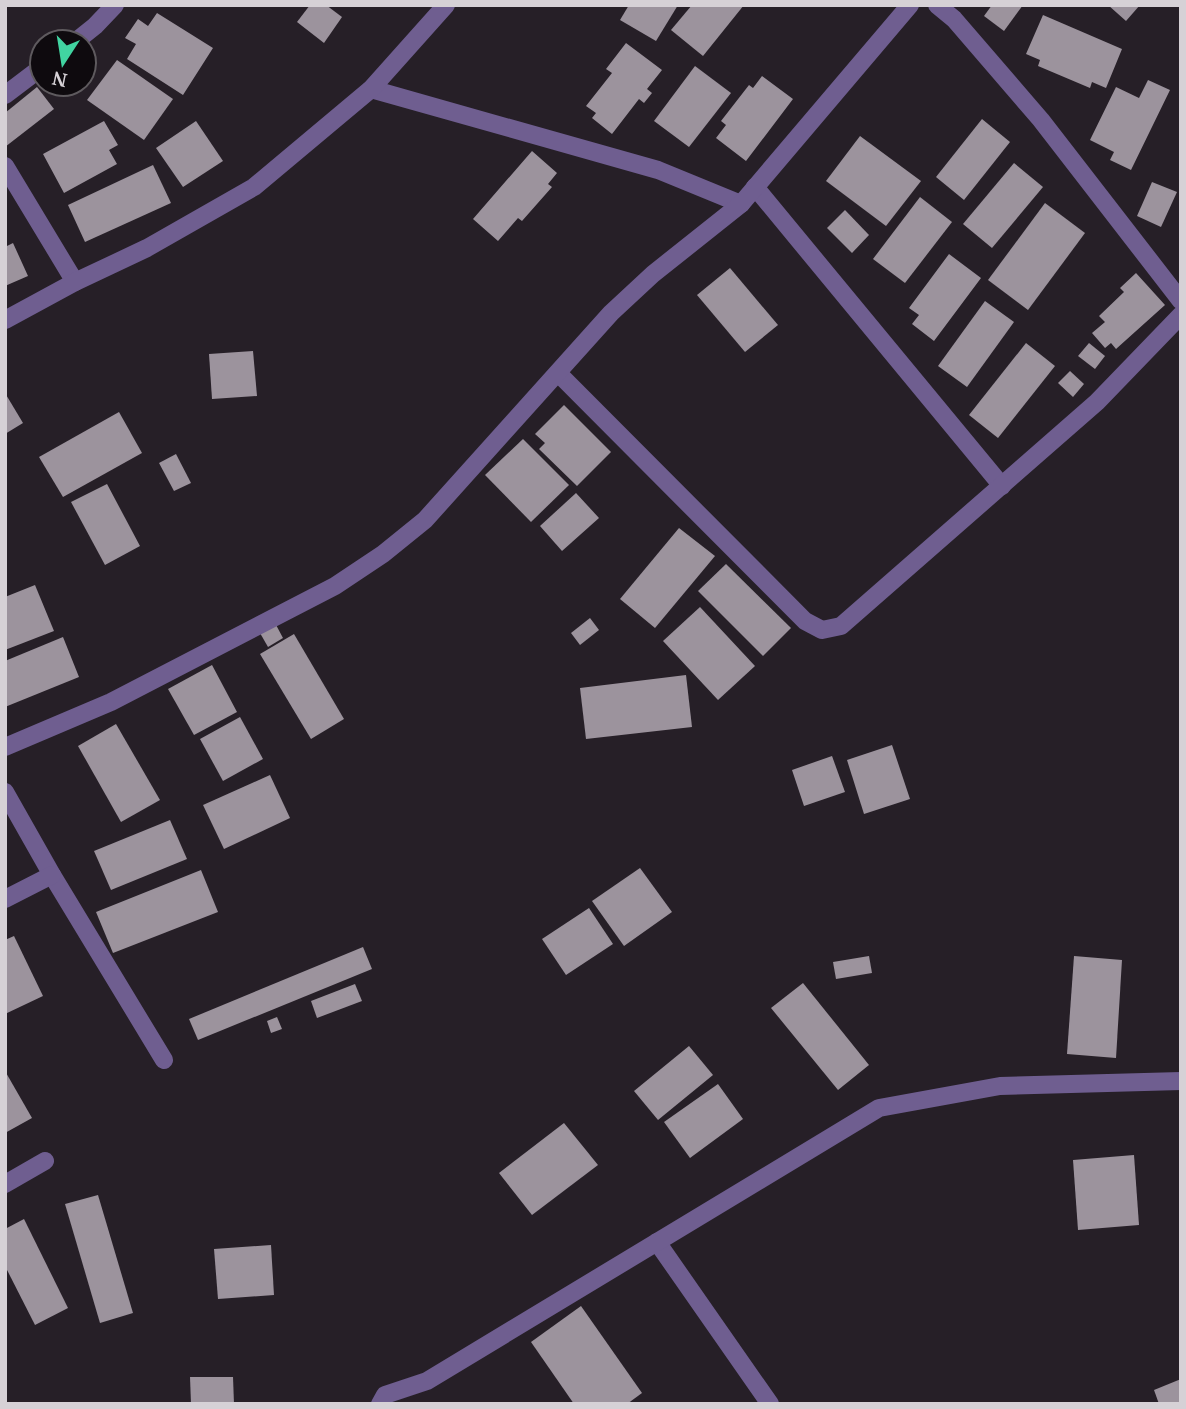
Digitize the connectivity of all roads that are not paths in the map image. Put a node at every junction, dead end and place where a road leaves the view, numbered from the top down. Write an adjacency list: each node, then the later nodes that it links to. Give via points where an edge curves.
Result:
1 (115, 5): 5 (street)
2 (446, 5): 7 (street)
3 (910, 5): 10 (street)
4 (937, 5): 13 (street, via 1041,120)
5 (92, 28)
6 (28, 78): 8 (street)
7 (371, 89): 11 (street, via 658,170); 12 (street, via 254,187)
8 (5, 95)
9 (5, 166): 12 (street)
10 (755, 187): 11 (street); 17 (street)
11 (741, 204): 16 (street, via 611,313)
12 (75, 282): 15 (street)
13 (1181, 301)
14 (1181, 315): 17 (street, via 1097,402)
15 (5, 320)
16 (559, 374): 17 (street, via 805,621 822,630 841,626); 18 (street, via 425,520 364,567 123,695)
17 (1002, 485)
18 (5, 747)
19 (5, 792): 20 (street)
20 (52, 875): 21 (street); 22 (street)
21 (5, 899)
22 (164, 1060)
23 (1181, 1081): 26 (street, via 1000,1086 879,1108)
24 (45, 1161): 25 (street)
25 (5, 1184)
26 (657, 1242): 27 (street, via 427,1381 386,1395); 28 (street)
27 (380, 1404)
28 (770, 1404)

